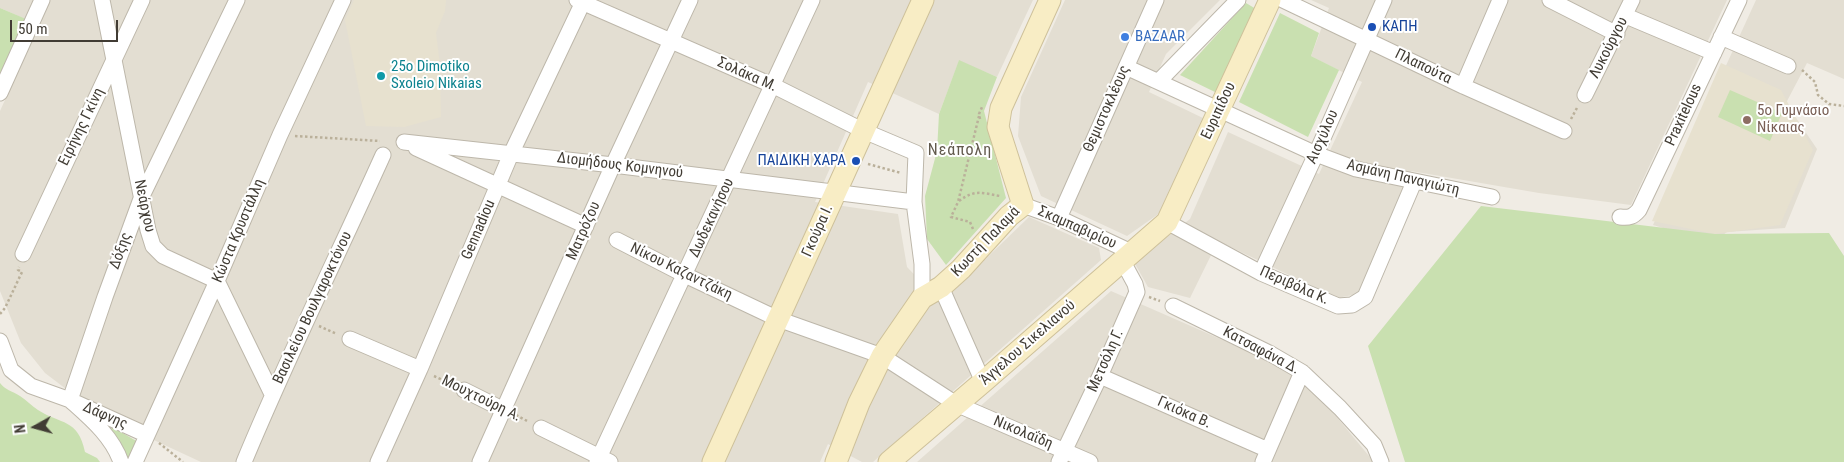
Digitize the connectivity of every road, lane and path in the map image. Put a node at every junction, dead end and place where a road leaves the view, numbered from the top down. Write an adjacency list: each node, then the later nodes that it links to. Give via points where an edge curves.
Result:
1 (42, 0): 32 (street)
2 (102, 0): 26 (street, Νεάρχου)
3 (142, 0): 26 (street, Ειρήνης Γκίνη)
4 (238, 0): 54 (street, Δόξης)
5 (343, 0): 41 (street, Κώστα Κρυστάλλη)
6 (690, 0): 24 (street, Ματρόζου)
7 (812, 0): 30 (street, Δωδεκανήσου)
8 (923, 0): 39 (street, Γκούρα Ι.)
9 (1050, 0): 60 (street, Κωστή Παλαμά, via 1001,108 998,127)
10 (1156, 0): 27 (street, Θεμιστοκλέους)
11 (1238, 0): 29 (street)
12 (1270, 0): 36 (street, Ευριπίδου)
13 (1284, 0): 23 (street, Πλαπούτα)
14 (1384, 0): 23 (street, Αισχύλου)
15 (1500, 0): 31 (street)
16 (1550, 0): 21 (street)
17 (1632, 0): 20 (street, Λυκούργου)
18 (1739, 0): 22 (street, Praxitelous)
19 (582, 1): 24 (street, Σολάκα Μ.); 43 (street, Gennadiou)
20 (1626, 16): 21 (street, Λυκούργου); 25 (street)
21 (1617, 34): 33 (street, Λυκούργου)
22 (1721, 37): 25 (street, Praxitelous); 28 (street)
23 (1365, 39): 31 (street, Πλαπούτα); 44 (street, Αισχύλου)
24 (671, 42): 30 (street, Σολάκα Μ.); 47 (street, Ματρόζου)
25 (1714, 53): 62 (street, Praxitelous, via 1639,210 1635,216)
26 (114, 63): 54 (street, Νεάρχου); 69 (street, Ειρήνης Γκίνη)
27 (1126, 67): 29 (street, Ασμάνη Παναγιώτη); 61 (street, Θεμιστοκλέους)
28 (1794, 67): 35 (path, via 1815,82 1818,95 1829,104)
29 (1159, 81): 36 (street, Ασμάνη Παναγιώτη)
30 (774, 86): 39 (street, Σολάκα Μ.); 49 (street, Δωδεκανήσου)
31 (1463, 86): 40 (street, Πλαπούτα)
32 (0, 93)
33 (1585, 95): 40 (path)
34 (983, 106): 37 (path)
35 (1844, 106)
36 (1220, 109): 44 (street, Ασμάνη Παναγιώτη); 64 (street, Ευριπίδου)
37 (979, 114): 38 (path); 59 (path)
38 (982, 124)
39 (864, 131): 52 (street, Γκούρα Ι.); 58 (street, Σολάκα Μ., via 916,153)
40 (1564, 131)
41 (280, 135): 42 (path); 73 (street, Κώστα Κρυστάλλη)
42 (404, 142): 43 (street, Διομήδους Κομνηνού); 51 (street)
43 (511, 154): 47 (street, Διομήδους Κομνηνού); 51 (street, Gennadiou)
44 (1316, 154): 50 (street, Ασμάνη Παναγιώτη, via 1356,169); 71 (street, Αισχύλου)
45 (383, 155): 80 (street, Βασιλείου Βουλγαροκτόνου)
46 (863, 162): 48 (path)
47 (613, 165): 49 (street, Διομήδους Κομνηνού); 65 (street, Ματρόζου)
48 (901, 172)
49 (730, 179): 52 (street, Διομήδους Κομνηνού); 72 (street, Δωδεκανήσου)
50 (1414, 182): 56 (street, Ασμάνη Παναγιώτη); 71 (street, Περιβόλα Κ., via 1365,297 1352,305 1338,306)
51 (497, 185): 65 (street); 84 (street, Gennadiou)
52 (836, 192): 58 (street); 79 (street, Γκούρα Ι.)
53 (1000, 192): 55 (path)
54 (142, 196): 73 (street, Νεάρχου, via 154,246 163,256); 90 (street, Δόξης)
55 (1000, 196): 57 (path); 59 (path, via 976,192)
56 (1492, 197)
57 (997, 201)
58 (914, 202): 76 (street, via 922,264)
59 (958, 202): 66 (path, via 951,217 970,222)
60 (1023, 205): 61 (street, Σκαμπαβιρίου); 74 (street, Κωστή Παλαμά)
61 (1058, 218): 70 (street, Σκαμπαβιρίου)
62 (1620, 218)
63 (979, 222): 66 (path)
64 (1167, 222): 70 (street, Άγγελου Σικελιανού); 71 (street, Περιβόλα Κ.)
65 (586, 226): 92 (street, Ματρόζου)
66 (973, 229): 67 (path)
67 (968, 236)
68 (618, 240): 72 (street, Νίκου Καζαντζάκη)
69 (23, 254): 78 (path, via 18,270 22,272 6,308)
70 (1126, 256): 75 (street); 87 (street, Άγγελου Σικελιανού)
71 (1261, 273)
72 (685, 275): 79 (street, Νίκου Καζαντζάκη); 98 (street, Δωδεκανήσου)
73 (217, 281): 89 (street); 94 (street, Κώστα Κρυστάλλη)
74 (941, 287): 76 (street, Κωστή Παλαμά); 87 (street)
75 (1137, 292): 77 (path); 86 (street, Μετσόλη Γ.)
76 (922, 298): 83 (street, Κωστή Παλαμά)
77 (1173, 306): 85 (street, Κατσαφάνα Δ.)
78 (0, 314)
79 (778, 319): 83 (street, Νίκου Καζαντζάκη); 105 (street, Γκούρα Ι.)
80 (307, 322): 81 (path); 89 (street, Βασιλείου Βουλγαροκτόνου)
81 (350, 339): 84 (street)
82 (0, 342): 90 (street, Δάφνης, via 11,370 31,386)
83 (882, 356): 91 (street, Νίκου Καζαντζάκη); 106 (street, Κωστή Παλαμά)
84 (420, 369): 88 (path, Μουχτούρη Α.); 103 (street, Gennadiou)
85 (1302, 372): 95 (street, Κατσαφάνα Δ.); 97 (street)
86 (1100, 376): 96 (street, Μετσόλη Γ.); 97 (street, Γκιόκα Β.)
87 (984, 382): 91 (street, Άγγελου Σικελιανού)
88 (464, 390): 92 (street, Μουχτούρη Α.)
89 (272, 394): 102 (street, Βασιλείου Βουλγαροκτόνου)
90 (70, 400): 94 (street, Δάφνης); 99 (street, via 110,440)
91 (956, 404): 96 (street, Νικολαΐδη); 107 (street, Άγγελου Σικελιανού)
92 (504, 410): 93 (path, Μουχτούρη Α.); 104 (street, Ματρόζου)
93 (541, 428): 98 (street)
94 (147, 435): 100 (street, Κώστα Κρυστάλλη); 101 (path)
95 (1374, 445): 109 (street); 110 (street, Κατσαφάνα Δ.)
96 (1062, 456): 108 (street, Νικολαΐδη)
97 (1265, 456)
98 (602, 460)
99 (121, 462)
100 (135, 462)
101 (183, 462)
102 (244, 462)
103 (378, 462)
104 (480, 462)
105 (713, 462)
106 (836, 462)
107 (889, 462)
108 (1090, 462)
109 (1366, 462)
110 (1381, 462)

